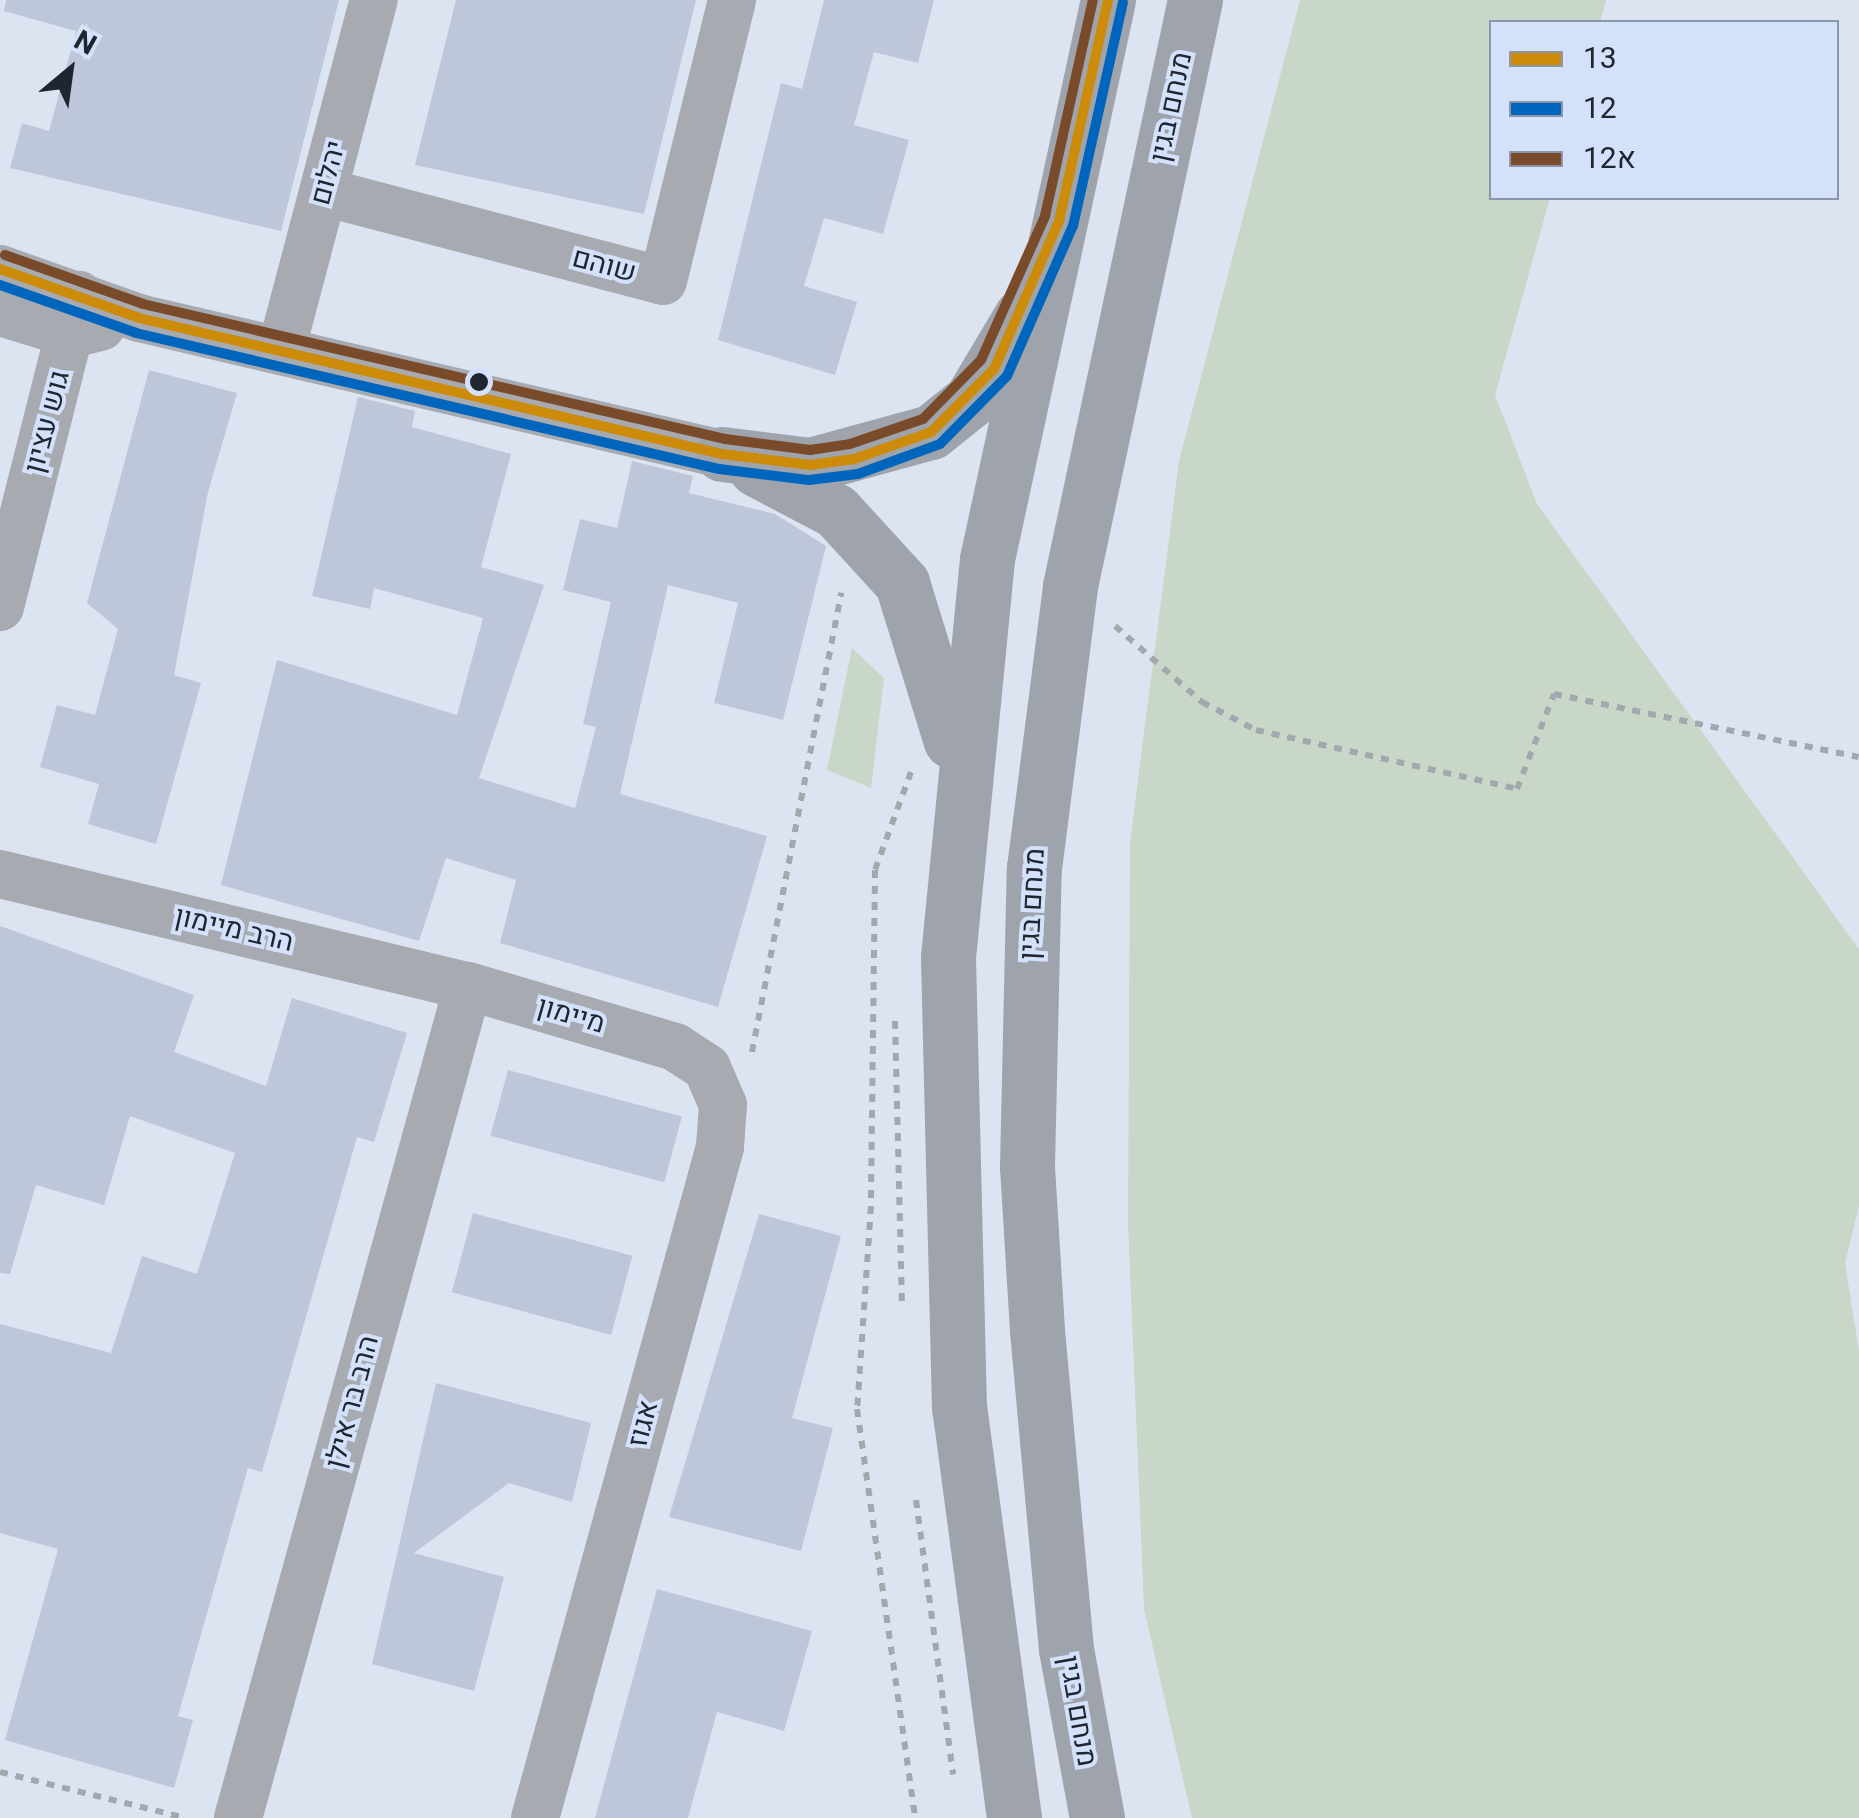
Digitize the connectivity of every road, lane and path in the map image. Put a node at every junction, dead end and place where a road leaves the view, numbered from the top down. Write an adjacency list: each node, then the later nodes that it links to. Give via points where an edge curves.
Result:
1 (374, 0): 5 (street, יהלום)
2 (732, 0): 5 (street, שוהם, via 663,281)
3 (1108, 0): 6 (main road)
4 (1195, 0): 13 (main road, מנחם בגין)
5 (324, 192): 10 (street, יהלום)
6 (1059, 221): 11 (main road, via 994,369 931,432 810,464); 16 (main road)
7 (0, 269): 9 (street)
8 (0, 312): 9 (street)
9 (75, 314): 10 (street, via 139,318); 14 (street, גוש עציון)
10 (282, 346): 11 (street)
11 (722, 454): 12 (main road)
12 (854, 525): 16 (main road, via 902,582 926,642); 19 (path, via 750,1068)
13 (1070, 586): 15 (path, via 1202,702 1256,730 1518,789 1554,694); 26 (main road, מנחם בגין, via 1034,868 1027,1166 1050,1506)
14 (0, 607)
15 (1859, 757)
16 (935, 778): 24 (path, via 874,870 871,1206 857,1409); 25 (main road, via 950,1252 970,1536)
17 (0, 874): 18 (street, הרב מיימון)
18 (468, 986): 19 (street, מיימון, via 675,1046 707,1068); 22 (street, הרב בר אילן)
19 (723, 1105): 23 (street, אגוז, via 720,1148)
20 (0, 1772): 21 (path)
21 (186, 1818)
22 (238, 1818)
23 (535, 1818)
24 (915, 1818)
25 (1014, 1818)
26 (1097, 1818)

